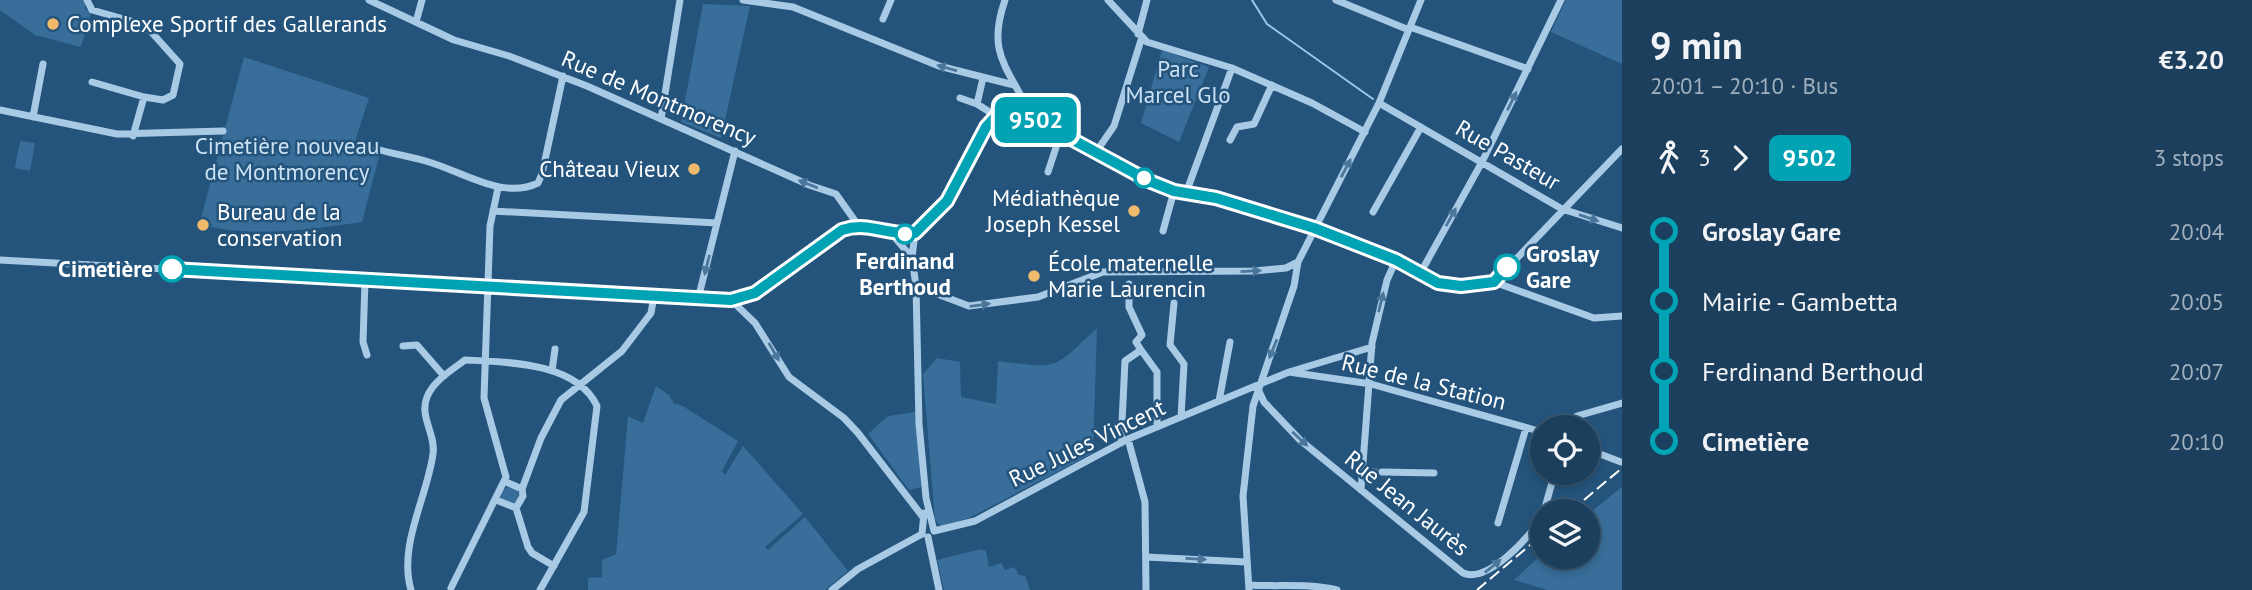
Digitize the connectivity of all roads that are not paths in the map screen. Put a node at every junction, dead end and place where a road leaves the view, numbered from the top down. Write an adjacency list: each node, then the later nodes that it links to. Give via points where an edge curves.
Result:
1 (88, 0): 25 (street, via 92,10 145,25 178,60 181,69 173,95 163,100)
2 (369, 0): 14 (street, Rue de Montmorency)
3 (422, 0): 14 (street)
4 (680, 0): 33 (street)
5 (743, 0): 21 (street, one-way to 5, via 939,66 793,7)
6 (891, 0): 13 (street)
7 (1005, 0): 23 (street, via 998,47)
8 (1108, 0): 16 (street)
9 (1147, 0): 16 (street)
10 (1336, 0): 15 (street)
11 (1421, 0): 15 (street)
12 (1561, 0): 19 (street)
13 (883, 19)
14 (415, 22): 20 (street, Rue de Montmorency, via 454,40)
15 (1409, 28): 19 (street); 27 (street)
16 (1140, 35): 18 (street, via 1147,42); 43 (street, via 1114,126)
17 (43, 64): 32 (street)
18 (1233, 68): 24 (street); 48 (street)
19 (1528, 69): 44 (street, one-way to 19)
20 (563, 76): 33 (street, Rue de Montmorency); 46 (street, via 538,183 528,188)
21 (983, 78): 23 (street); 28 (street)
22 (92, 82): 25 (street)
23 (1014, 85): 30 (street, via 1028,108)
24 (1272, 85): 37 (street); 39 (street, via 1254,124 1237,127)
25 (144, 96): 38 (street)
26 (960, 98): 28 (street)
27 (1379, 103): 34 (street, Rue Pasteur); 37 (street)
28 (977, 104): 31 (street)
29 (0, 110): 32 (street)
30 (1027, 115): 31 (street); 36 (street)
31 (996, 116): 58 (street, via 947,201)
32 (33, 117): 38 (street)
33 (661, 119): 42 (street, Rue de Montmorency)
34 (1421, 127): 44 (street, Rue Pasteur); 51 (street)
35 (223, 131): 38 (street)
36 (1061, 132): 43 (street); 45 (street)
37 (1365, 132): 54 (street, one-way to 37)
38 (133, 136)
39 (1230, 140)
40 (376, 149): 46 (street, via 430,162)
41 (1622, 149): 49 (street)
42 (735, 151): 52 (street); 53 (street, Rue de Montmorency, one-way to 42, via 836,194)
43 (1096, 152): 47 (street)
44 (1482, 162): 49 (street, Rue Pasteur); 63 (street, one-way to 44)
45 (1048, 172)
46 (498, 188): 50 (street)
47 (1174, 191): 48 (street); 56 (street)
48 (1186, 193): 54 (street)
49 (1562, 209): 55 (street, Rue Pasteur, one-way to 55); 65 (street)
50 (493, 211): 52 (street); 68 (street)
51 (1373, 212)
52 (717, 223): 70 (street, one-way to 70)
53 (858, 225): 57 (street); 71 (street, via 842,230 755,293)
54 (1314, 228): 61 (street); 62 (street)
55 (1622, 228)
56 (1163, 231)
57 (891, 233): 58 (street); 59 (street)
58 (915, 233): 59 (street)
59 (912, 258): 67 (street)
60 (0, 260): 64 (street)
61 (1396, 260): 63 (street); 76 (street, one-way to 61)
62 (1298, 262): 67 (street, one-way to 62, via 969,306 1038,297 1103,272 1254,271); 86 (street, one-way to 86, via 1276,344)
63 (1421, 272): 65 (street, via 1438,283)
64 (365, 281): 68 (street); 79 (street, via 363,342)
65 (1494, 282): 73 (street, via 1594,318)
66 (1129, 284): 78 (street, via 1129,306 1142,335 1136,342)
67 (916, 286): 106 (street, via 916,362)
68 (488, 288): 69 (street); 80 (street)
69 (654, 296): 70 (street); 85 (street, via 651,313 622,351)
70 (698, 299): 71 (street)
71 (731, 300): 109 (street, one-way to 109, via 755,323 789,377 844,418)
72 (1174, 303): 92 (street, via 1170,345 1184,364)
73 (1622, 316)
74 (1230, 342): 87 (street)
75 (403, 346): 83 (street, via 417,345)
76 (1372, 347): 82 (street); 84 (street)
77 (555, 349): 81 (street)
78 (1141, 350): 93 (street, via 1157,372); 96 (street, via 1125,361)
79 (367, 355)
80 (485, 361): 81 (street); 83 (street, via 465,360); 103 (street, via 484,403)
81 (552, 371): 85 (street)
82 (1289, 372): 84 (street, Rue de la Station); 86 (street)
83 (444, 376): 118 (street, via 425,404 433,453 408,554)
84 (1371, 384): 94 (street, Rue de la Station); 99 (street)
85 (579, 387): 104 (street, via 561,400); 115 (street, via 595,401 598,412 586,505)
86 (1257, 387): 87 (street, Rue Jules Vincent); 105 (street, Rue Jean Jaurès, one-way to 105, via 1264,402 1300,440); 114 (street, via 1243,496)
87 (1219, 401): 92 (street, Rue Jules Vincent)
88 (1622, 403): 89 (street)
89 (1591, 413): 90 (street); 91 (street)
90 (1582, 415)
91 (1587, 415)
92 (1181, 417): 93 (street, Rue Jules Vincent)
93 (1157, 427): 96 (street, Rue Jules Vincent)
94 (1527, 428): 95 (street, Rue de la Station); 110 (street)
95 (1530, 429)
96 (1124, 441): 111 (street, Rue Jules Vincent, via 975,521); 113 (street, via 1145,502)
97 (1600, 454): 98 (street)
98 (1621, 461)
99 (1362, 471): 100 (street); 105 (street)
100 (1371, 471)
101 (1382, 472): 102 (street)
102 (1434, 473)
103 (504, 481): 104 (street); 107 (street)
104 (522, 489): 108 (street)
105 (1361, 490): 112 (street, Rue Jean Jaurès, one-way to 112, via 1470,576 1483,575)
106 (926, 498): 109 (street); 111 (street)
107 (496, 500): 108 (street); 116 (street)
108 (516, 508): 115 (street, via 532,553)
109 (923, 517): 111 (street)
110 (1498, 523)
111 (927, 531): 120 (street, Rue Jules Vincent, via 858,569); 121 (street)
112 (1530, 534)
113 (1146, 557): 114 (street, one-way to 114); 122 (street)
114 (1246, 562): 117 (street)
115 (554, 566): 119 (street)
116 (451, 588)
117 (1249, 588): 123 (street, via 1297,583)
118 (411, 590)
119 (540, 590)
120 (832, 590)
121 (939, 590)
122 (1146, 590)
123 (1337, 590)

